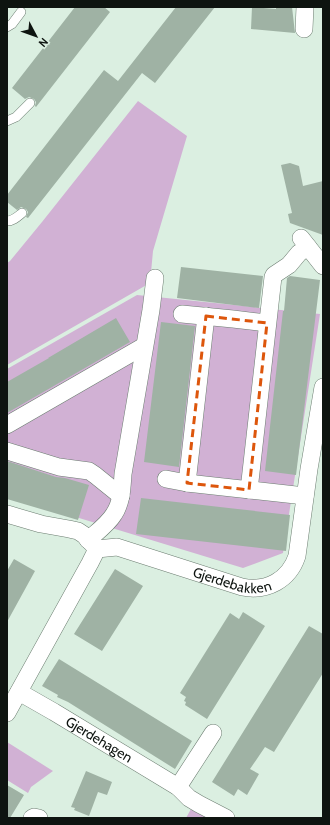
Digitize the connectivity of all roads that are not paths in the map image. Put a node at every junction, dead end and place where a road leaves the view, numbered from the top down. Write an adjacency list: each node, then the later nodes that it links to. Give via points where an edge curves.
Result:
1 (305, 7): 4 (street)
2 (21, 12): 3 (lane)
3 (7, 27)
4 (304, 29)
5 (30, 103): 6 (lane, via 16,117)
6 (7, 120)
7 (22, 213): 8 (lane)
8 (7, 221)
9 (323, 266): 13 (street, via 304,243 299,254 289,265 274,275)
10 (155, 278): 14 (street)
11 (182, 314): 12 (street)
12 (206, 316): 13 (street); 19 (street)
13 (267, 323): 20 (street)
14 (144, 346): 16 (street); 21 (street)
15 (323, 387): 22 (street, Gjerdebakken)
16 (7, 425)
17 (7, 451): 21 (street, via 59,467 89,471)
18 (166, 479): 19 (street)
19 (187, 482): 20 (street)
20 (249, 490): 22 (street)
21 (121, 496): 24 (street, via 115,513)
22 (305, 496): 24 (street, Gjerdebakken, via 295,562 285,576 265,587 242,587 117,547)
23 (7, 514): 24 (street, via 78,531)
24 (92, 544): 25 (street, via 90,564)
25 (19, 692): 26 (street); 28 (street, Gjerdehagen)
26 (7, 714)
27 (213, 733): 28 (street)
28 (178, 787): 31 (street, Gjerdehagen, via 198,804)
29 (32, 818): 30 (street)
30 (39, 818)
31 (226, 818)

